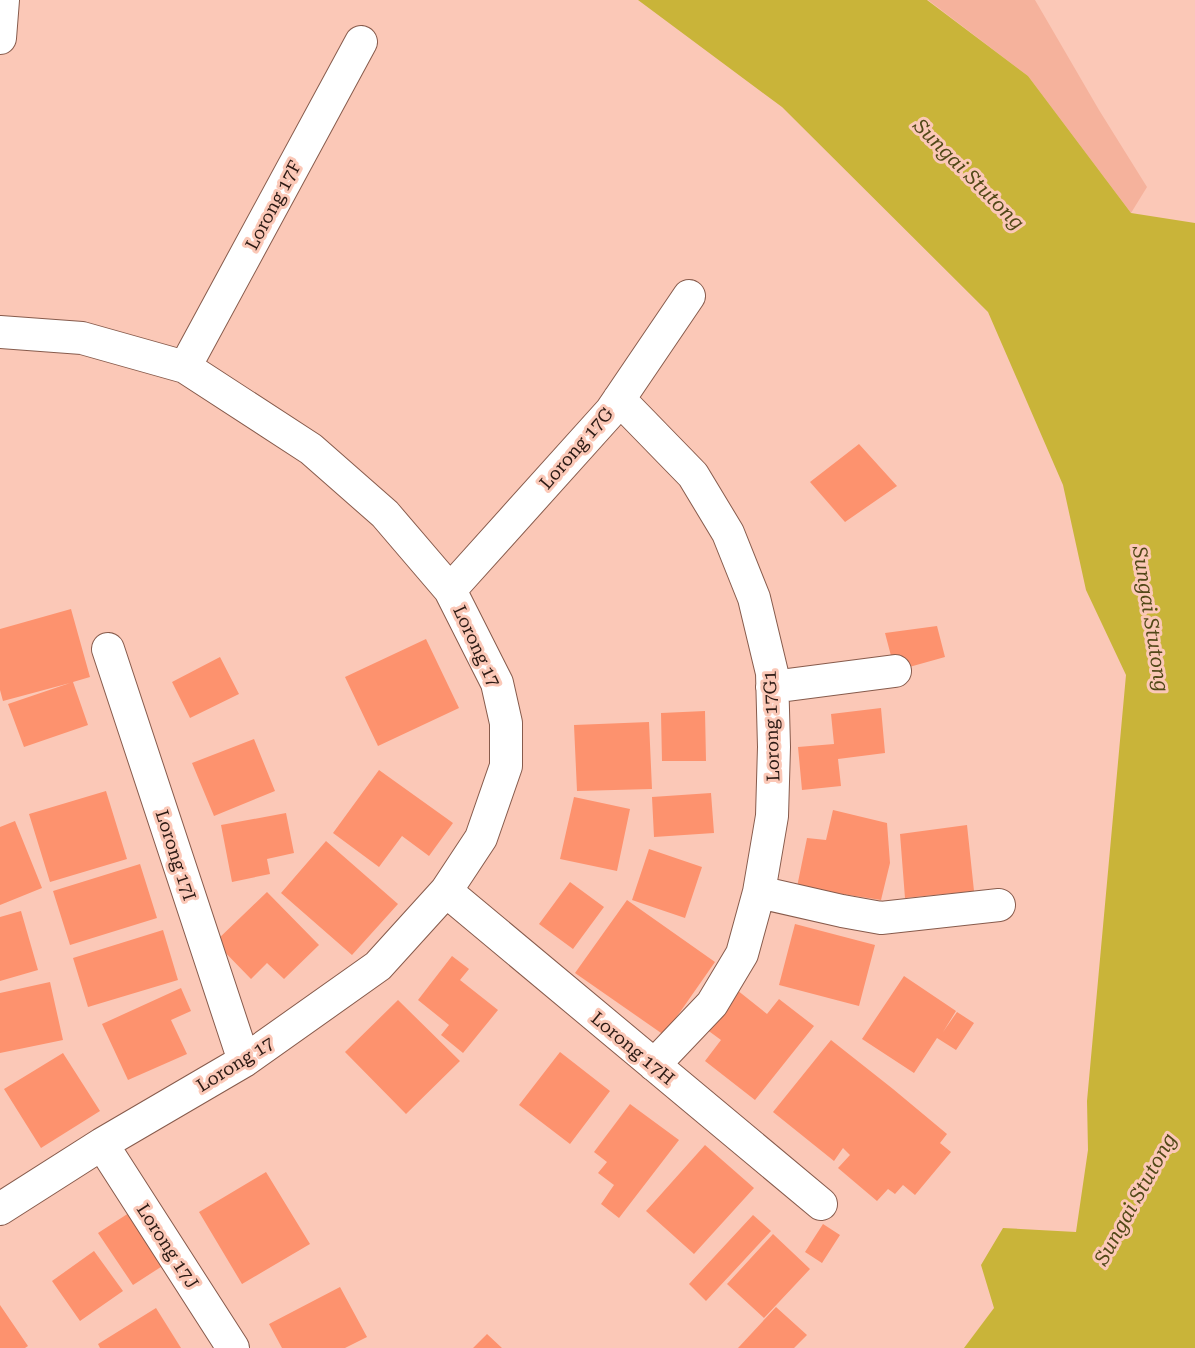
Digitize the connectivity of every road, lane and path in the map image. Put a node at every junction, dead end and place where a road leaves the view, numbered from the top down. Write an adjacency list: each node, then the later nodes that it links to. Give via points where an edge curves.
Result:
1 (3, 0): 2 (street)
2 (0, 38)
3 (361, 42): 6 (street, Lorong 17F)
4 (689, 296): 7 (street, Lorong 17G)
5 (0, 332): 6 (street, Lorong 17, via 82,338)
6 (186, 367): 8 (street, Lorong 17, via 311,449 385,514)
7 (619, 399): 8 (street, Lorong 17G); 11 (street, Lorong 17G1, via 693,475 728,533 754,598)
8 (450, 590): 12 (street, Lorong 17, via 497,683 506,723 506,766 481,838)
9 (108, 649): 15 (street, Lorong 17I)
10 (895, 671): 11 (street)
11 (772, 687): 13 (street, Lorong 17G1, via 772,816)
12 (446, 891): 15 (street, Lorong 17, via 378,966); 16 (street, Lorong 17H)
13 (759, 892): 14 (street, via 880,918); 16 (street, Lorong 17G1, via 742,954 712,1004)
14 (999, 905)
15 (244, 1061): 17 (street, Lorong 17)
16 (654, 1065): 19 (street, Lorong 17H)
17 (102, 1144): 18 (street, Lorong 17); 20 (street, Lorong 17J)
18 (2, 1202)
19 (821, 1204)
20 (233, 1348)

